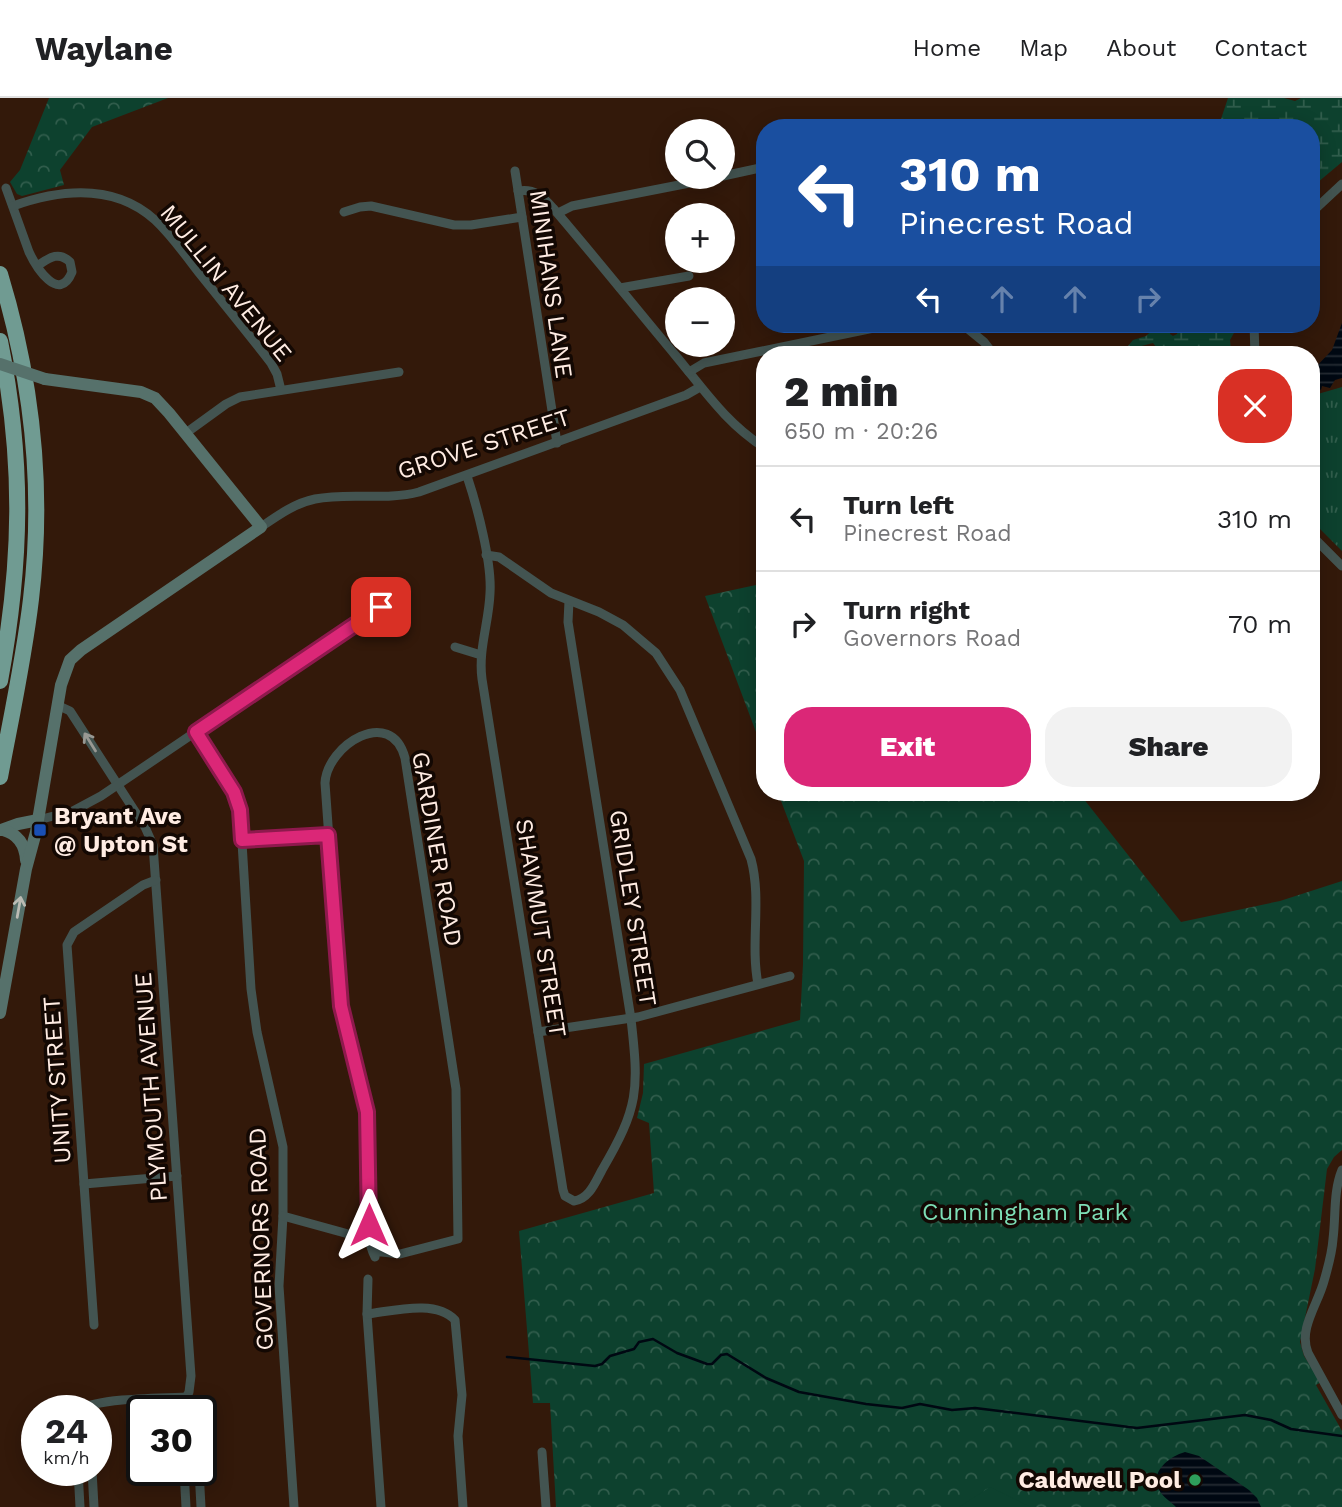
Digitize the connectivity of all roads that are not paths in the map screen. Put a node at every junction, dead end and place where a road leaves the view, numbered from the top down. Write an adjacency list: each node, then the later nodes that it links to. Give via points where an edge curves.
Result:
1 (756, 169): 3 (street)
2 (515, 171): 7 (street, MINIHANS LANE)
3 (735, 173)
4 (1342, 184): 8 (street)
5 (665, 187): 11 (street, via 572,206)
6 (6, 188): 9 (street)
7 (518, 191): 11 (street, via 536,192); 12 (street, MINIHANS LANE)
8 (1320, 205)
9 (13, 206): 13 (street); 29 (street, MULLIN AVENUE, via 54,194 86,192 117,198 145,212 167,232 271,363)
10 (344, 212): 12 (street, via 371,206 460,225)
11 (558, 213): 16 (street)
12 (522, 217): 32 (street, MINIHANS LANE)
13 (37, 266): 13 (street, via 57,284 66,281 72,271 64,256 55,255)
14 (0, 274): 47 (highway, via 29,402 36,517 31,600)
15 (689, 276): 16 (street)
16 (620, 288): 26 (street)
17 (0, 299): 45 (highway, via 20,390 29,494 23,599)
18 (849, 333): 21 (street)
19 (973, 333): 22 (street)
20 (0, 341): 43 (highway, via 14,428 19,520 14,596)
21 (786, 346)
22 (987, 346)
23 (756, 352): 26 (street, via 704,363)
24 (0, 364): 30 (street, bridge, via 45,380 145,393 160,402)
25 (399, 372): 29 (street)
26 (689, 372): 28 (street)
27 (0, 379): 40 (highway, via 11,498 9,572)
28 (700, 387): 31 (street, via 730,421); 32 (street, GROVE STREET)
29 (281, 390): 30 (street, via 235,399)
30 (186, 433): 34 (street)
31 (756, 441)
32 (557, 443): 33 (street, GROVE STREET)
33 (467, 476): 34 (street, GROVE STREET, via 409,495 311,500); 36 (street, SHAWMUT STREET)
34 (261, 527): 44 (street, GROVE STREET, via 81,650 70,660)
35 (1320, 544): 37 (street)
36 (486, 555): 38 (street, via 496,555); 42 (street, SHAWMUT STREET, via 491,593)
37 (1342, 566)
38 (569, 601): 56 (street, via 630,630 656,653 676,682 751,859); 59 (street, GRIDLEY STREET, via 568,622)
39 (390, 604): 46 (street)
40 (0, 642)
41 (456, 647): 42 (street)
42 (481, 655): 60 (street, SHAWMUT STREET)
43 (0, 681)
44 (57, 705): 48 (street, PLYMOUTH AVENUE, one-way to 44, via 71,711); 49 (street)
45 (0, 730)
46 (196, 732): 48 (street); 52 (street, GOVERNORS ROAD, via 234,792)
47 (0, 777)
48 (117, 785): 49 (street, via 73,811); 54 (street, PLYMOUTH AVENUE, via 152,839)
49 (38, 820): 50 (street); 53 (street)
50 (1, 830): 53 (street, via 14,834 23,845)
51 (328, 835): 52 (street); 66 (street, GARDINER ROAD, via 341,1006 367,1112); 66 (street, GARDINER ROAD, via 325,778 333,757 366,734 391,736 405,758 455,1080 458,1239 400,1254 374,1254)
52 (242, 840): 65 (street, GOVERNORS ROAD, via 251,989 283,1147)
53 (26, 870): 57 (street, one-way to 53)
54 (156, 880): 62 (street, PLYMOUTH AVENUE); 63 (street, UNITY STREET, via 74,932 68,941)
55 (790, 976): 56 (street)
56 (758, 984): 59 (street)
57 (3, 991): 58 (street)
58 (0, 1013)
59 (631, 1019): 60 (street); 64 (street, GRIDLEY STREET, via 637,1071 631,1113 591,1190)
60 (538, 1032): 64 (street, SHAWMUT STREET, via 564,1193)
61 (1342, 1170): 71 (street, via 1336,1187 1331,1254 1305,1343)
62 (177, 1176): 63 (street); 70 (street, PLYMOUTH AVENUE, via 191,1377)
63 (84, 1184): 69 (street, UNITY STREET)
64 (574, 1201)
65 (284, 1216): 66 (street); 81 (street, GOVERNORS ROAD, via 279,1286)
66 (369, 1237)
67 (368, 1279): 68 (street)
68 (367, 1314): 82 (street); 83 (street, via 435,1307 454,1320 462,1389 458,1436)
69 (94, 1325)
70 (187, 1395)
71 (1342, 1415)
72 (542, 1452): 84 (street)
73 (79, 1486): 77 (street)
74 (93, 1486): 78 (street)
75 (185, 1486): 79 (street)
76 (200, 1486): 80 (street)
77 (80, 1507)
78 (94, 1507)
79 (186, 1507)
80 (201, 1507)
81 (294, 1507)
82 (381, 1507)
83 (463, 1507)
84 (546, 1507)

